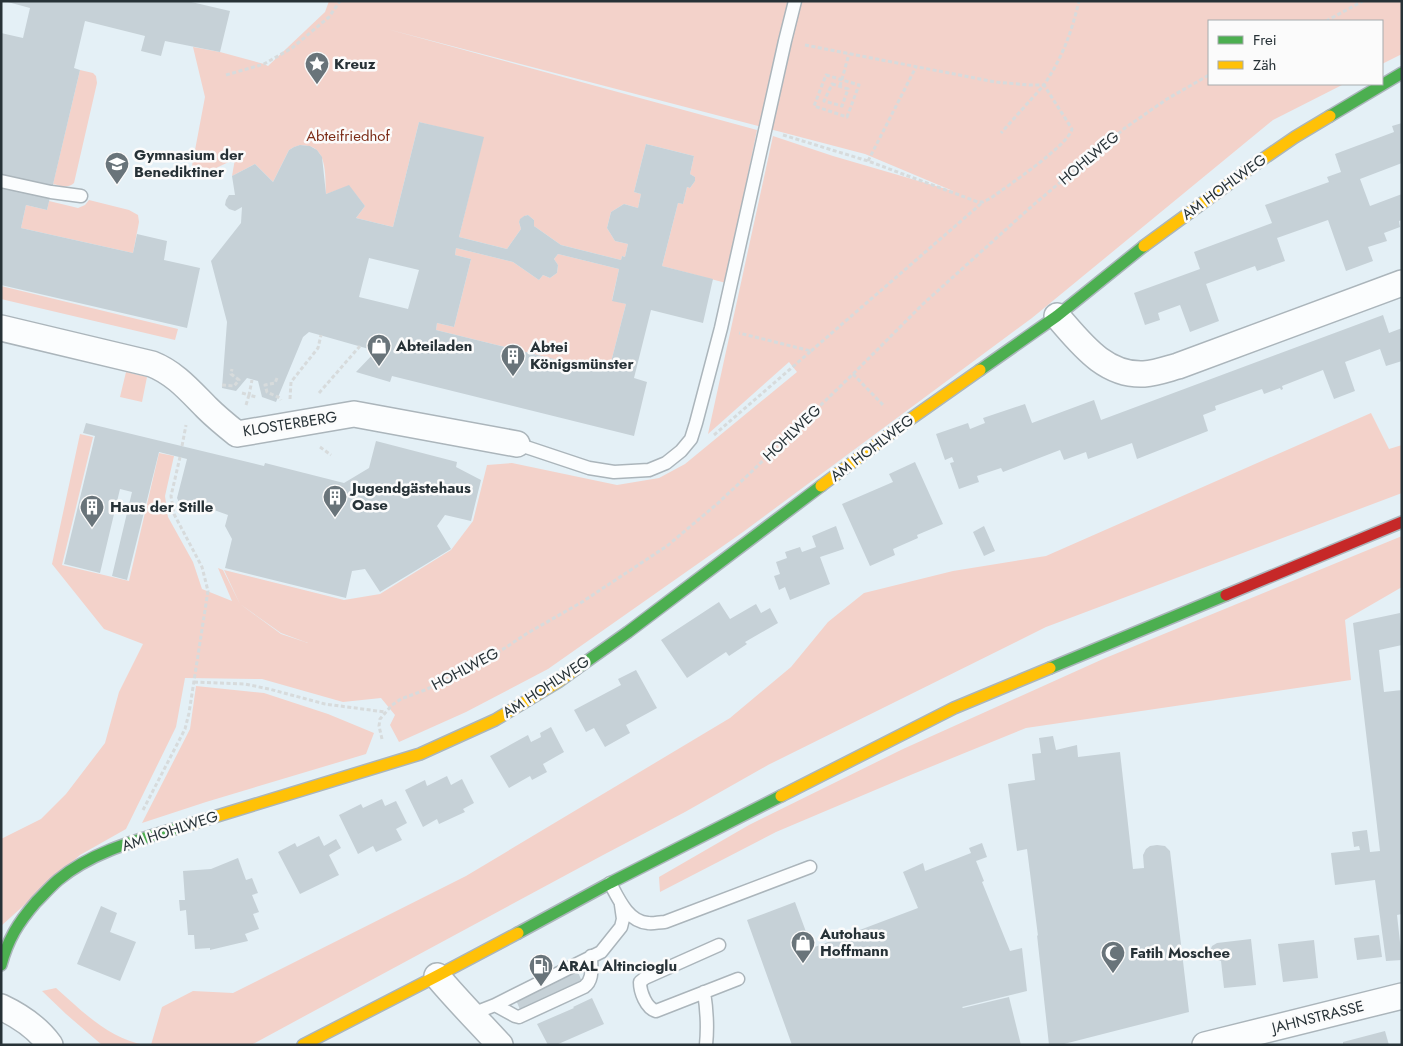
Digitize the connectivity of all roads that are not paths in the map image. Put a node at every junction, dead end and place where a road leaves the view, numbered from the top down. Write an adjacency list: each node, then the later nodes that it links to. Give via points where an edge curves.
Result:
1 (795, 1): 10 (lane, via 721,328 691,439 666,463 649,470 614,472 589,468)
2 (1402, 73): 3 (street, AM HOHLWEG)
3 (1383, 84)
4 (1382, 85): 8 (street, AM HOHLWEG, via 1260,161 1150,241)
5 (1, 181): 6 (lane)
6 (81, 196)
7 (1402, 283): 8 (street, via 1178,366 1143,374 1118,370 1102,362)
8 (1057, 316): 17 (street, AM HOHLWEG, via 902,425 644,620 510,712 420,754 104,853 58,880 24,916 8,944)
9 (1, 328): 10 (street, KLOSTERBERG, via 162,368 238,434 354,414)
10 (516, 444)
11 (1402, 522): 13 (street, via 954,708)
12 (810, 868): 14 (lane, via 664,922 646,924)
13 (610, 883): 14 (lane); 18 (street)
14 (621, 905): 16 (lane, via 622,927 601,952)
15 (719, 945): 20 (lane, via 640,982 648,1006 656,1012)
16 (591, 956): 22 (lane); 22 (lane, via 590,982 584,987 519,1017)
17 (1, 966)
18 (437, 976): 24 (street); 26 (street)
19 (738, 980): 20 (lane)
20 (704, 992): 28 (lane, via 708,1026)
21 (1402, 996): 29 (street, JAHNSTRASSE)
22 (495, 1005): 24 (lane)
23 (1, 1007): 25 (street, via 34,1027)
24 (472, 1014): 27 (street)
25 (50, 1045)
26 (303, 1045)
27 (500, 1045)
28 (706, 1045)
29 (1205, 1045)

